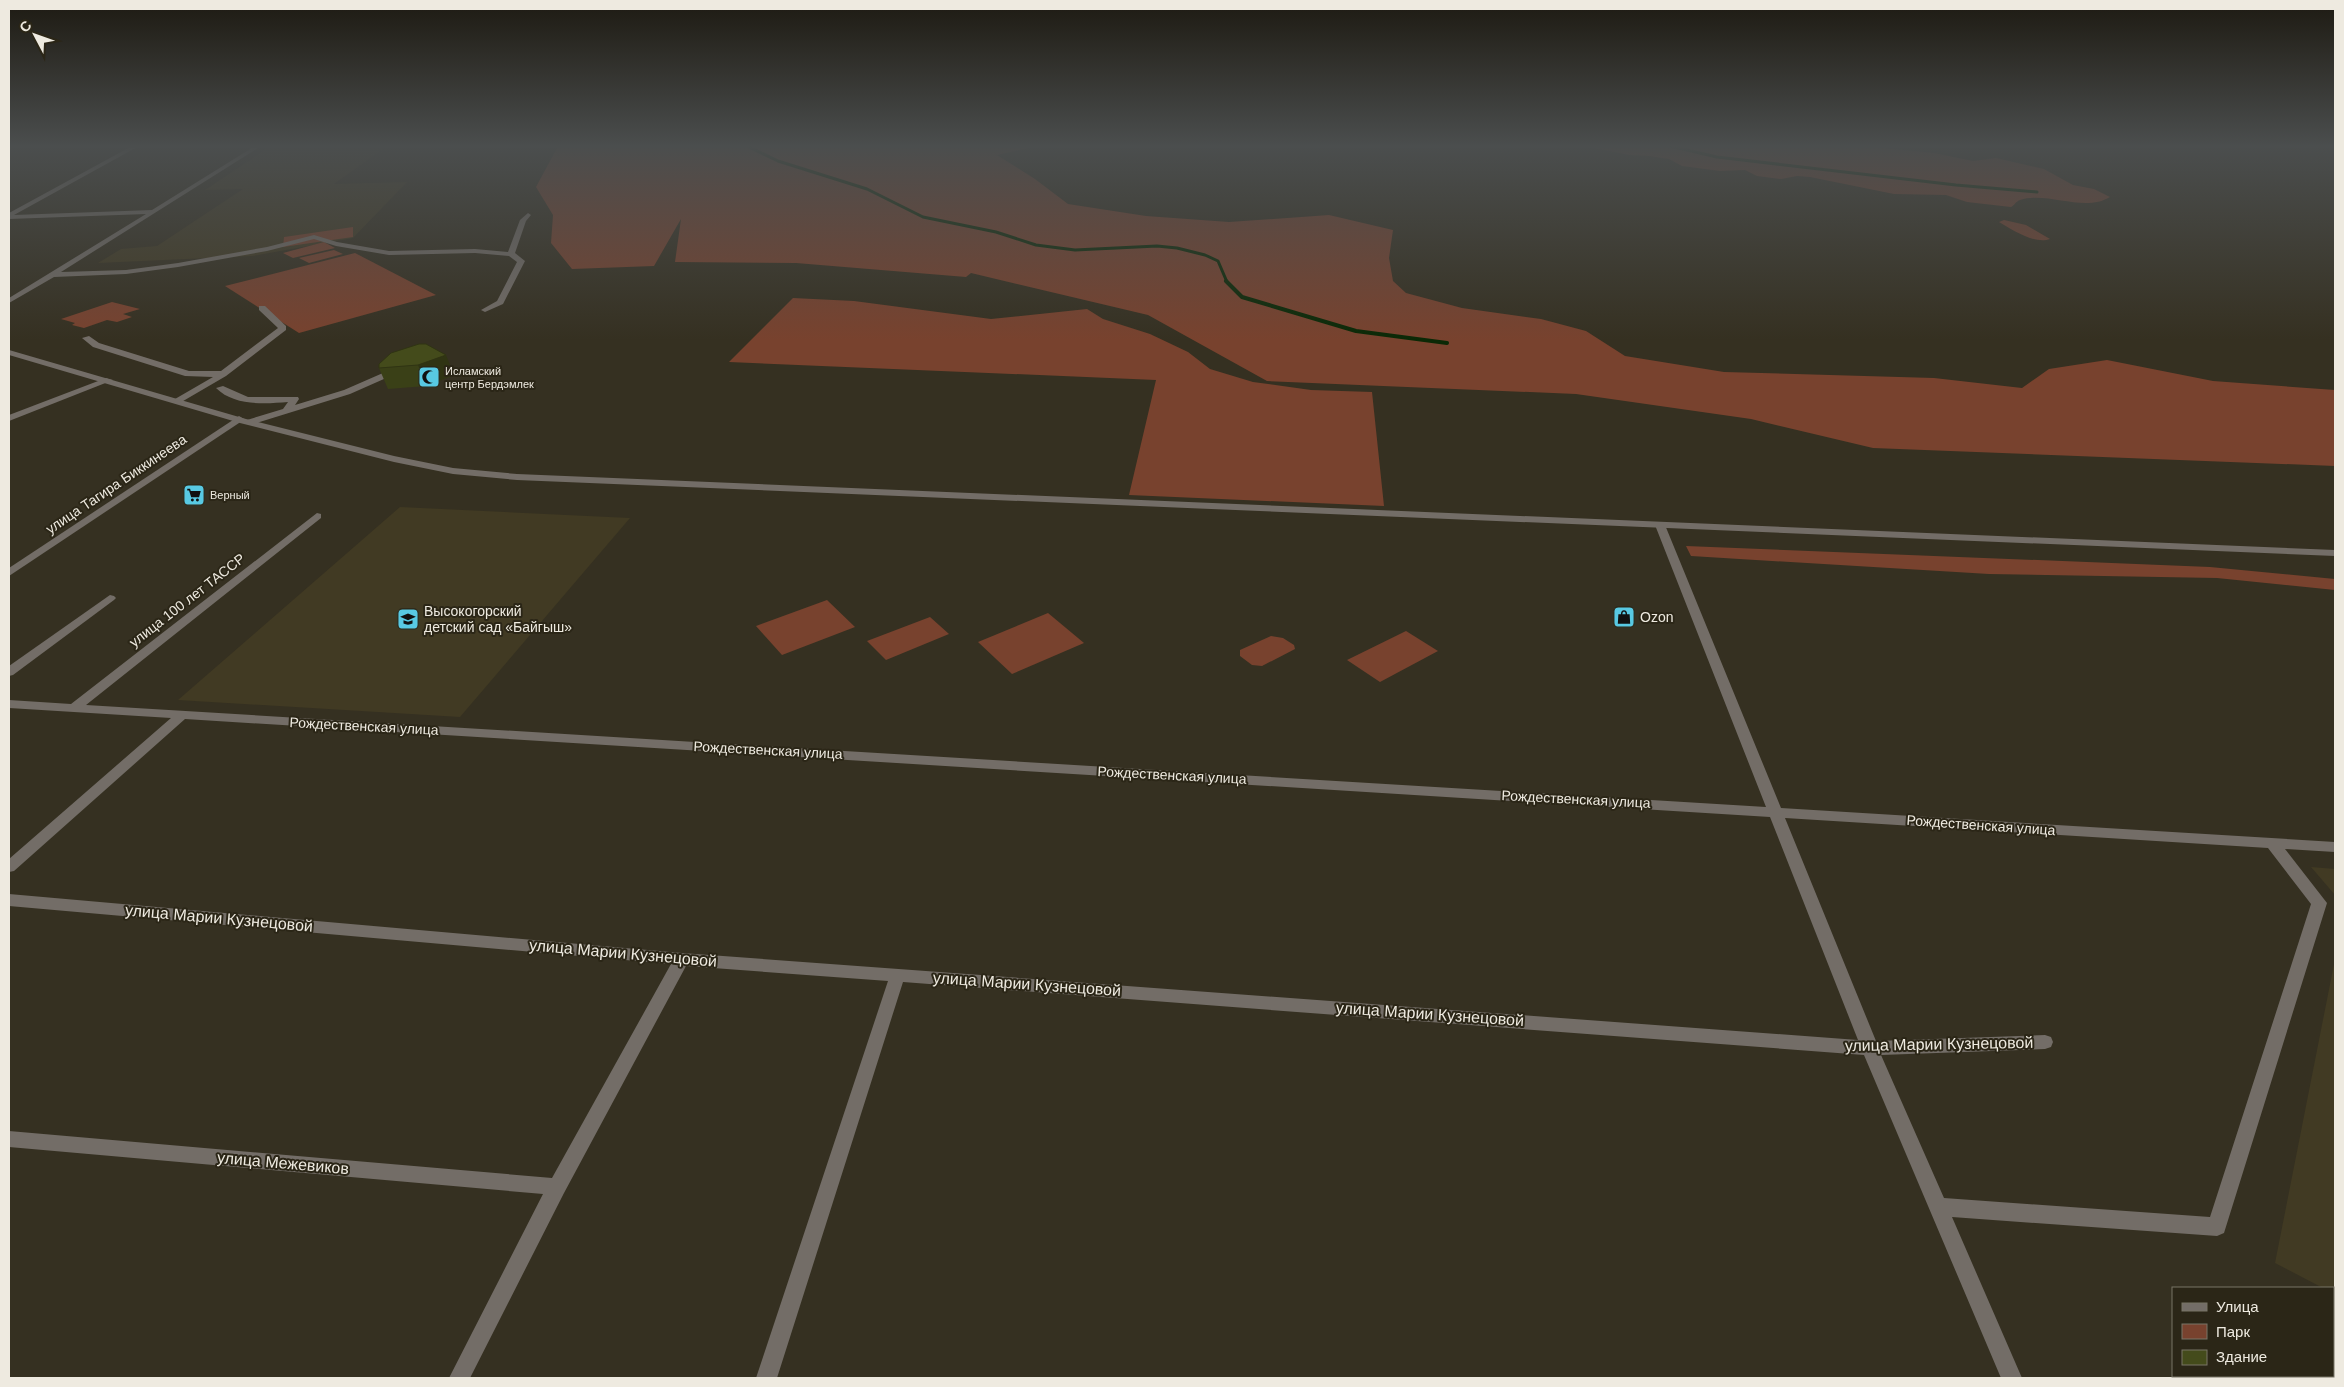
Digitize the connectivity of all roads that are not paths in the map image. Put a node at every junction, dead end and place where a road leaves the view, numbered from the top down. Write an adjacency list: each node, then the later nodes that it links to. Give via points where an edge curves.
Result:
1 (151, 212): 3 (street); 5 (street)
2 (528, 215): 4 (street, via 523,220)
3 (9, 216)
4 (512, 254): 5 (street, via 475,250 388,253 314,237 178,265 126,272); 8 (street, via 521,261 500,302)
5 (52, 275): 6 (street)
6 (9, 301)
7 (262, 308): 12 (street, via 283,328)
8 (485, 310)
9 (86, 338): 12 (street, via 96,345 188,374)
10 (9, 352): 13 (street)
11 (412, 363): 16 (street, улица Тагира Биккинеева, via 347,392)
12 (222, 374): 15 (street)
13 (109, 380): 15 (street); 17 (street)
14 (220, 388): 16 (street, via 231,396 253,402 295,399)
15 (178, 400): 18 (street)
16 (286, 411): 18 (street, улица Тагира Биккинеева)
17 (9, 418)
18 (244, 421): 20 (street, via 394,459 453,471 517,478); 22 (street, улица Тагира Биккинеева)
19 (317, 516): 26 (street, улица 100 лет ТАССР)
20 (1660, 525): 21 (street); 28 (street)
21 (2335, 553)
22 (9, 573)
23 (110, 598): 24 (street)
24 (9, 672)
25 (10, 706): 26 (street, Рождественская улица)
26 (74, 708): 27 (street, Рождественская улица)
27 (182, 715): 28 (street, Рождественская улица); 31 (street)
28 (1776, 811): 29 (street, Рождественская улица); 36 (street)
29 (2272, 843): 30 (street, Рождественская улица); 39 (street, via 2319,903 2217,1227)
30 (2335, 848)
31 (9, 867)
32 (9, 900): 33 (street, улица Марии Кузнецовой)
33 (682, 959): 34 (street, улица Марии Кузнецовой); 38 (street)
34 (898, 974): 36 (street, улица Марии Кузнецовой); 41 (street)
35 (2046, 1042): 36 (street, улица Марии Кузнецовой)
36 (1870, 1048): 39 (street)
37 (9, 1139): 38 (street, улица Межевиков)
38 (557, 1187): 40 (street)
39 (1940, 1207): 42 (street)
40 (459, 1378)
41 (766, 1378)
42 (2012, 1378)

